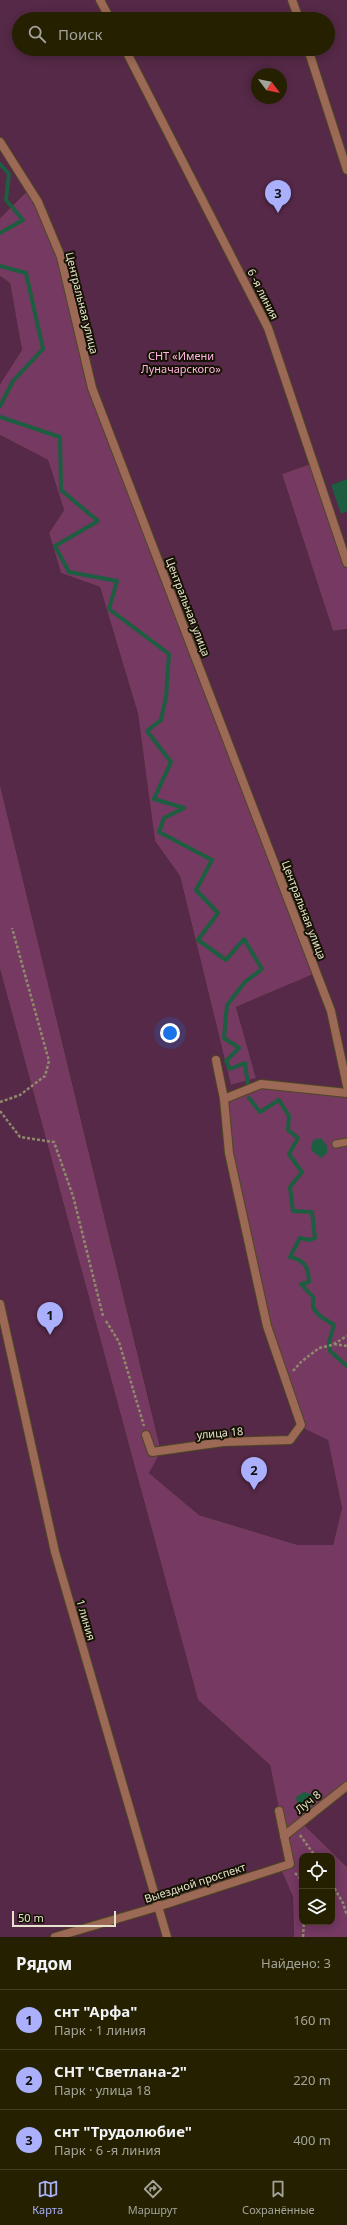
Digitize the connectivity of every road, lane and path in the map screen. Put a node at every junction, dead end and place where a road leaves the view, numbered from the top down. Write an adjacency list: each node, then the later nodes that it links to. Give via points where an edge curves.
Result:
1 (100, 0): 3 (street)
2 (292, 0): 4 (street)
3 (106, 12)
4 (296, 12)
5 (129, 56): 9 (street, 6 -я линия, via 268,328)
6 (310, 56): 8 (street)
7 (0, 143): 12 (street, Центральная улица, via 38,202 61,257 92,388 331,1012)
8 (347, 170)
9 (347, 563)
10 (12, 928): 15 (path, via 49,1061 45,1076 20,1095)
11 (216, 1060): 14 (street)
12 (347, 1086)
13 (347, 1093): 14 (street, via 261,1084)
14 (224, 1099): 25 (street, via 230,1160 267,1326)
15 (0, 1102)
16 (0, 1111): 20 (path, via 20,1137 54,1142 73,1196)
17 (347, 1142): 18 (lane)
18 (336, 1144)
19 (0, 1304): 35 (street, 1 линия, via 56,1552)
20 (103, 1316)
21 (106, 1321): 26 (path, via 119,1342)
22 (347, 1336): 23 (path)
23 (330, 1345): 24 (path); 25 (path, via 319,1348 301,1362)
24 (347, 1346)
25 (286, 1381): 26 (street, улица 18, via 300,1425 290,1440 223,1442 152,1452)
26 (146, 1434)
27 (347, 1786): 29 (street, Луч 8)
28 (279, 1811): 30 (street, Выездной проспект)
29 (299, 1824): 30 (street, Луч 8); 31 (path, via 300,1834)
30 (284, 1836): 35 (street, Выездной проспект, via 290,1864)
31 (313, 1853)
32 (293, 1871): 33 (path)
33 (299, 1877)
34 (335, 1889): 36 (path)
35 (157, 1907): 38 (street, Выездной проспект); 39 (street, 1 линия)
36 (347, 1916)
37 (304, 1925): 40 (path)
38 (55, 1937)
39 (167, 1937)
40 (303, 1937)

